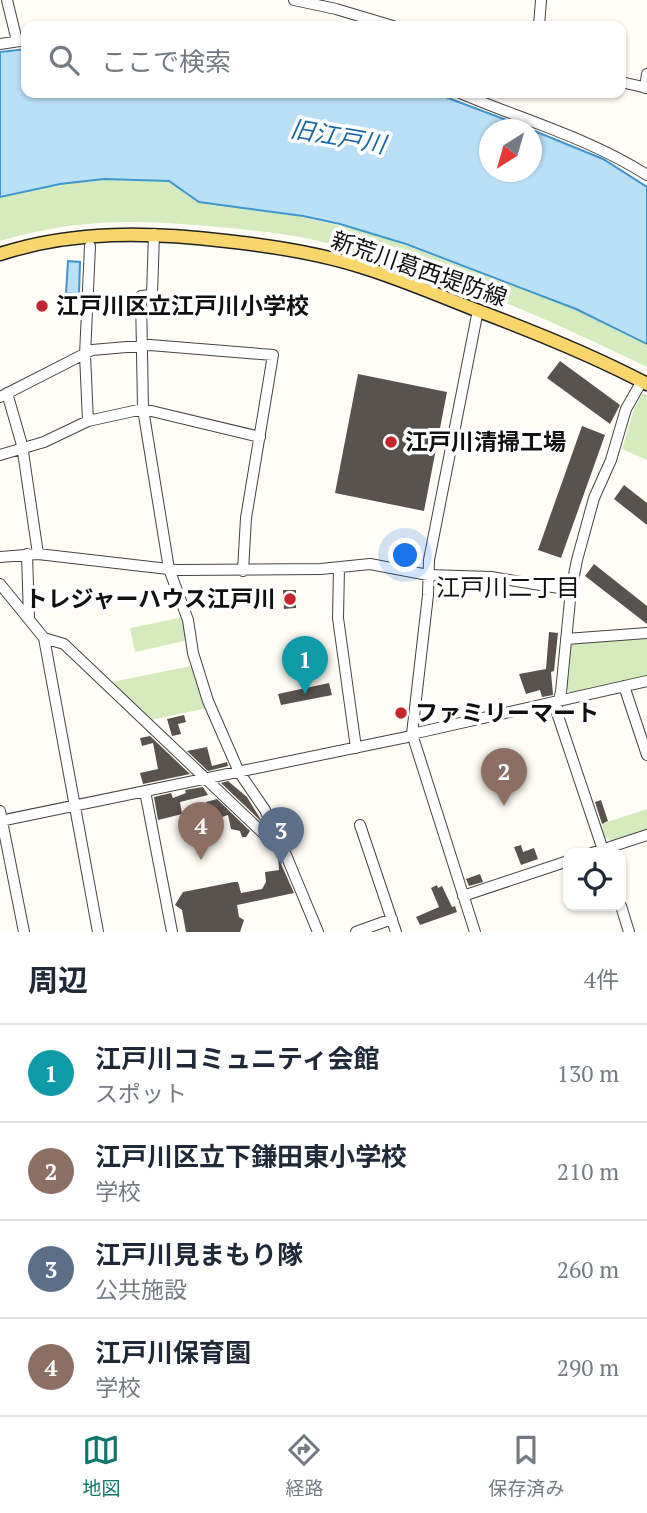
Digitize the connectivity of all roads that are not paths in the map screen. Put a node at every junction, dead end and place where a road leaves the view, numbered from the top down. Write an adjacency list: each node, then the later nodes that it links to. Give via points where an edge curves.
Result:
1 (7, 0): 7 (street)
2 (294, 0): 4 (street)
3 (541, 0): 6 (street)
4 (313, 2): 5 (street)
5 (376, 21)
6 (539, 21)
7 (21, 38)
8 (21, 41): 9 (street)
9 (0, 44)
10 (647, 74): 12 (street)
11 (626, 83): 12 (street)
12 (646, 88)
13 (473, 98): 14 (street, via 583,140)
14 (647, 176)
15 (154, 234): 17 (main road, 新荒川葛西堤防線, via 75,237); 18 (main road, 新荒川葛西堤防線, via 326,257); 19 (street, via 152,295 141,296)
16 (89, 246): 20 (street)
17 (0, 254)
18 (478, 310): 21 (main road, 新荒川葛西堤防線, via 562,342); 33 (street)
19 (140, 346): 20 (street, via 92,350); 23 (street); 25 (street, via 273,355)
20 (85, 355): 22 (street); 24 (street)
21 (645, 382): 35 (street, via 626,409 594,498)
22 (4, 395): 26 (street)
23 (143, 409): 24 (street); 25 (street); 31 (street)
24 (88, 421): 26 (street)
25 (260, 437): 32 (street, via 246,518)
26 (21, 449): 27 (street); 28 (street)
27 (0, 455)
28 (33, 554): 29 (street); 31 (street); 36 (street)
29 (0, 558)
30 (339, 568): 32 (street); 33 (street, via 370,564); 44 (street, via 338,618)
31 (169, 569): 32 (street); 46 (street, via 188,620 202,684)
32 (243, 571)
33 (428, 575): 35 (street, via 491,577); 43 (street)
34 (0, 584): 36 (street)
35 (571, 590): 39 (street)
36 (29, 618): 38 (street)
37 (647, 633): 39 (street)
38 (44, 638): 47 (street, via 64,644); 49 (street)
39 (566, 639): 42 (street)
40 (647, 681): 41 (street)
41 (624, 686): 42 (street); 45 (street)
42 (559, 702): 43 (street); 53 (street, via 556,710)
43 (412, 734): 44 (street); 57 (street)
44 (356, 748): 46 (street)
45 (647, 755)
46 (239, 772): 47 (street); 55 (street, via 265,810)
47 (205, 779): 48 (street); 55 (street)
48 (145, 791): 49 (street); 62 (street)
49 (74, 806): 50 (street); 61 (street)
50 (1, 818): 60 (street)
51 (360, 825): 59 (street)
52 (647, 835): 54 (street)
53 (602, 848)
54 (611, 848)
55 (286, 855): 63 (street)
56 (563, 863): 57 (street)
57 (463, 896): 66 (street)
58 (623, 911): 67 (street)
59 (392, 919): 64 (street); 65 (street)
60 (23, 932)
61 (98, 932)
62 (172, 932)
63 (318, 932)
64 (356, 932)
65 (396, 932)
66 (474, 932)
67 (629, 932)

